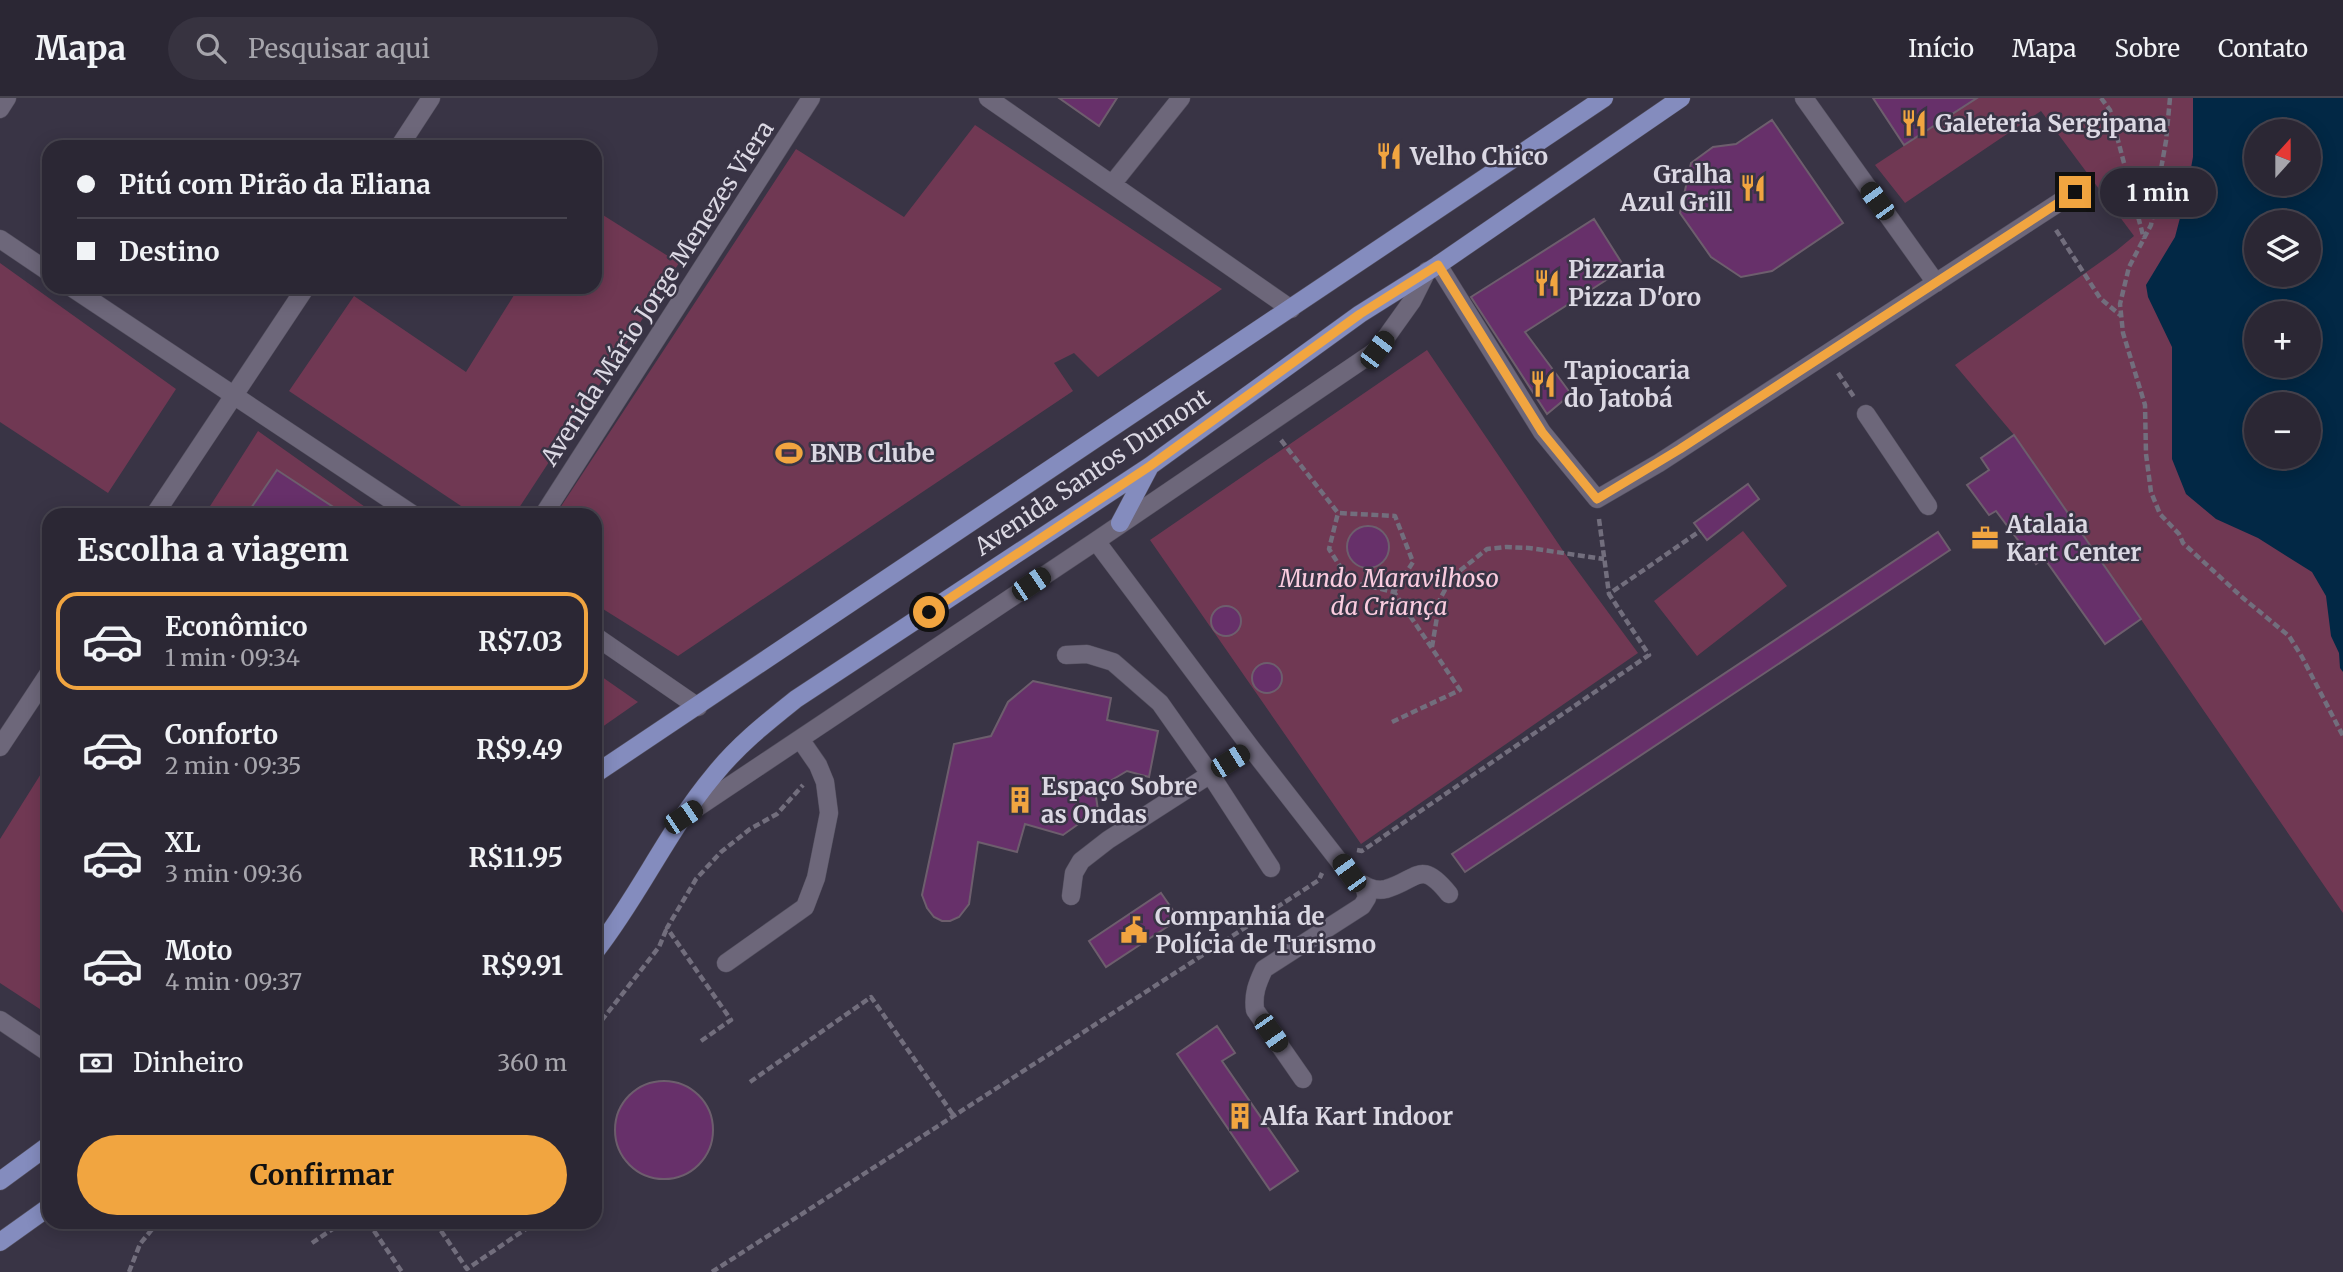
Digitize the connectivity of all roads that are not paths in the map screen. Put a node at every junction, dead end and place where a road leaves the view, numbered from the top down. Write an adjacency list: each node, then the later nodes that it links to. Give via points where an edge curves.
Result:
1 (7, 98): 9 (street)
2 (431, 98): 10 (street)
3 (811, 98): 26 (street, Avenida Mário Jorge Menezes Viera)
4 (988, 98): 11 (street)
5 (1181, 98): 11 (street)
6 (1604, 98): 19 (main road, Avenida Santos Dumont)
7 (1681, 98): 15 (main road, Avenida Santos Dumont)
8 (1804, 98): 16 (street)
9 (0, 109)
10 (404, 140)
11 (1113, 183): 19 (street)
12 (2075, 192): 16 (street)
13 (0, 239): 14 (street)
14 (42, 267)
15 (1432, 268): 16 (street, via 1542,432 1597,499); 22 (main road, Avenida Santos Dumont, via 1360,314); 27 (street, via 1377,350)
16 (1936, 283)
17 (81, 294): 20 (street)
18 (301, 294): 20 (street)
19 (1291, 309): 32 (main road, Avenida Santos Dumont)
20 (233, 397): 24 (street); 25 (street)
21 (1866, 414): 23 (street)
22 (1150, 466): 27 (main road); 38 (main road, Avenida Santos Dumont, via 787,706 751,734)
23 (1928, 506)
24 (159, 508)
25 (403, 508)
26 (548, 508)
27 (1120, 523): 28 (street)
28 (1096, 541): 33 (street); 35 (street)
29 (602, 641): 32 (street)
30 (1066, 655): 37 (street, via 1087,654 1113,662 1160,703)
31 (42, 684): 34 (street)
32 (698, 706): 36 (main road, Avenida Santos Dumont)
33 (800, 739): 38 (street); 44 (street, via 825,782 829,813 816,878 804,907)
34 (0, 747)
35 (1251, 748): 37 (street); 40 (street, via 1353,879)
36 (602, 769)
37 (1210, 774): 39 (street); 42 (street, via 1081,861)
38 (683, 817): 43 (main road, Avenida Santos Dumont)
39 (1271, 868)
40 (1364, 886): 41 (street, via 1385,889 1424,873 1438,880); 47 (street, via 1367,898 1362,906 1264,969 1257,984 1255,1010)
41 (1449, 894)
42 (1071, 896)
43 (602, 944)
44 (726, 963)
45 (0, 1020): 46 (street)
46 (42, 1048)
47 (1303, 1079)
48 (42, 1150): 49 (main road)
49 (0, 1181)
50 (42, 1212): 51 (main road)
51 (0, 1242)

